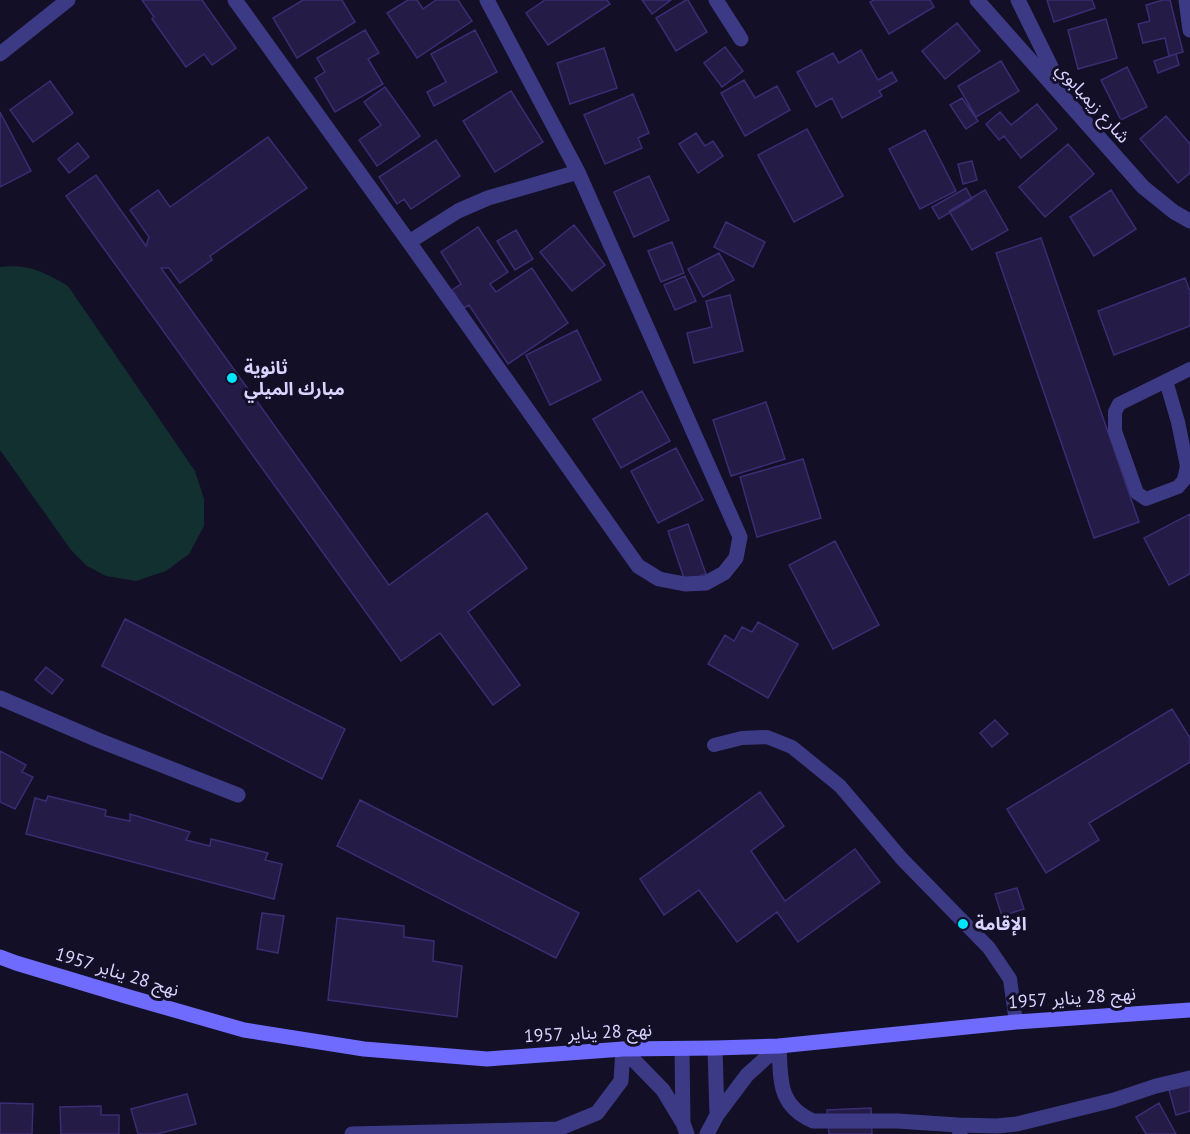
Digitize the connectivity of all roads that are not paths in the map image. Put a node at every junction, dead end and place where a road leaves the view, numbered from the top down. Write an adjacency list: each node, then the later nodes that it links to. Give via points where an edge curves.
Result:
1 (68, 0): 8 (street)
2 (235, 0): 15 (street)
3 (487, 0): 13 (street)
4 (716, 0): 10 (street)
5 (977, 0): 12 (street, شارع زيمبابوي)
6 (1018, 0): 12 (street)
7 (1186, 0): 9 (street)
8 (46, 6): 11 (street)
9 (1190, 30)
10 (741, 39)
11 (0, 54)
12 (1072, 108): 14 (street, شارع زيمبابوي, via 1143,187)
13 (578, 172): 15 (street, via 458,210); 15 (street, via 740,537 736,558 724,573 706,583 659,579 638,566)
14 (1190, 220)
15 (409, 242)
16 (1190, 369): 17 (lane)
17 (1166, 381): 17 (lane, via 1119,404 1115,412 1115,431 1137,493 1146,499 1178,487 1187,466)
18 (0, 698): 20 (street)
19 (714, 745): 23 (lane, via 767,737 792,747 840,786 902,859 989,948 1010,979)
20 (238, 795)
21 (0, 957): 26 (street, نهج 28 يناير 1957, via 244,1030 364,1049 487,1059)
22 (1190, 1010): 23 (street, نهج 28 يناير 1957)
23 (1016, 1022): 24 (street, نهج 28 يناير 1957)
24 (779, 1046): 25 (street, نهج 28 يناير 1957); 29 (street, via 747,1075); 31 (street, via 785,1097 797,1112 813,1121 897,1122)
25 (715, 1048): 27 (street, نهج 28 يناير 1957); 29 (street)
26 (622, 1049): 27 (street, نهج 28 يناير 1957); 30 (street, via 663,1090); 32 (street, via 621,1081 597,1113 558,1129)
27 (682, 1049): 30 (street)
28 (1190, 1078): 31 (street, via 1017,1124)
29 (717, 1115): 33 (street)
30 (685, 1129)
31 (959, 1130)
32 (354, 1134)
33 (707, 1134)

